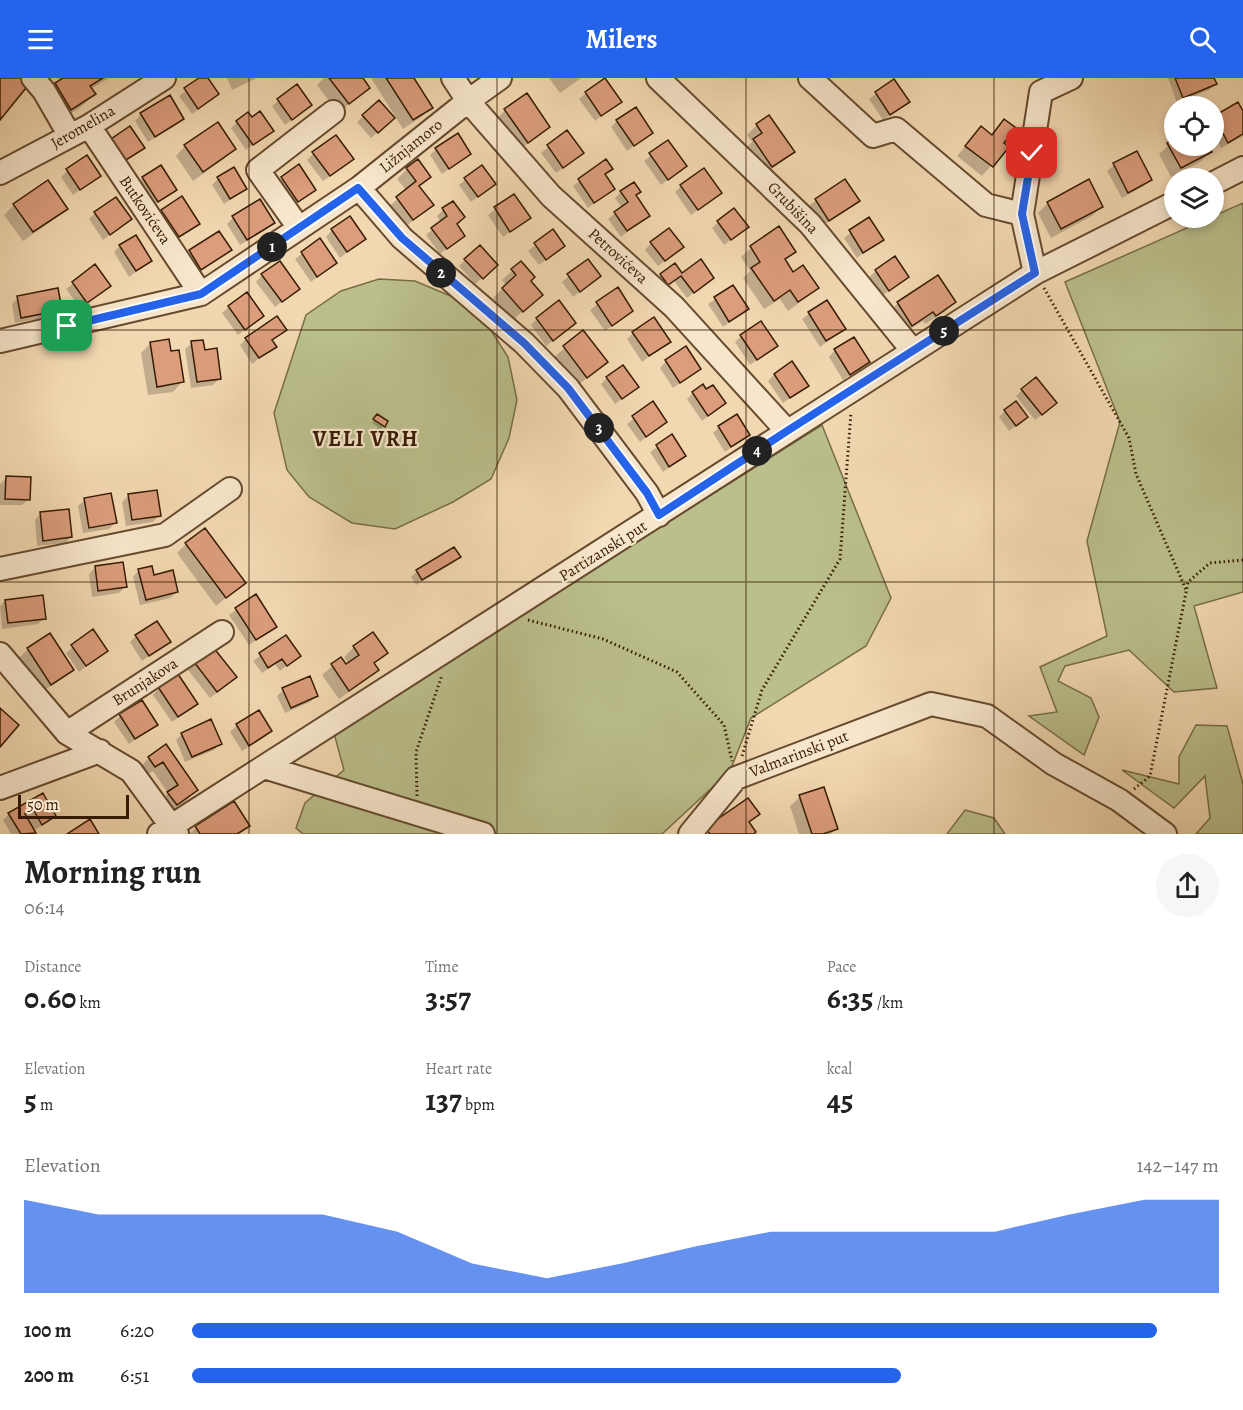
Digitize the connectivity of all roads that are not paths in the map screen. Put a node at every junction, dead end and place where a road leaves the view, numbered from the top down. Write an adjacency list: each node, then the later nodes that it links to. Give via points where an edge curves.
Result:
1 (33, 78): 11 (street, Butkovićeva)
2 (164, 78): 11 (street, Jeromelina)
3 (453, 78): 9 (street, Petrovićeva)
4 (501, 78): 9 (street, Ližnjamoro)
5 (658, 78): 22 (street, Grubišina, via 810,224)
6 (810, 78): 17 (street, via 873,136 896,129 986,205)
7 (1071, 78): 8 (street)
8 (1040, 85): 17 (street)
9 (468, 101): 15 (street, Ližnjamoro); 23 (street, Petrovićeva, via 551,196 674,307)
10 (333, 112): 18 (street, via 258,170)
11 (80, 131): 13 (street, Jeromelina); 20 (street, Butkovićeva)
12 (1243, 168): 14 (street)
13 (0, 173)
14 (1224, 178)
15 (358, 188): 18 (street, Ližnjamoro); 25 (street, via 402,238 524,343 568,388 647,493)
16 (1164, 207): 19 (street, Partizanski put)
17 (1022, 214): 19 (street)
18 (299, 228): 20 (street, Ližnjamoro)
19 (1035, 273): 22 (street, Partizanski put)
20 (201, 294): 21 (street)
21 (0, 341)
22 (913, 351): 23 (street, Partizanski put)
23 (787, 431): 25 (street, Partizanski put)
24 (230, 489): 26 (street, via 165,535)
25 (659, 515): 31 (street, Partizanski put)
26 (0, 569)
27 (222, 632): 29 (street, Brunjakova)
28 (0, 654): 29 (street)
29 (67, 733): 30 (street)
30 (100, 751): 32 (street); 33 (street, via 132,771)
31 (264, 767): 33 (street, Partizanski put); 34 (street)
32 (0, 788)
33 (169, 831)
34 (483, 834)
35 (690, 834): 36 (street, Valmarinski put, via 736,778 931,704 987,716 1054,764 1119,800)
36 (1166, 834)

